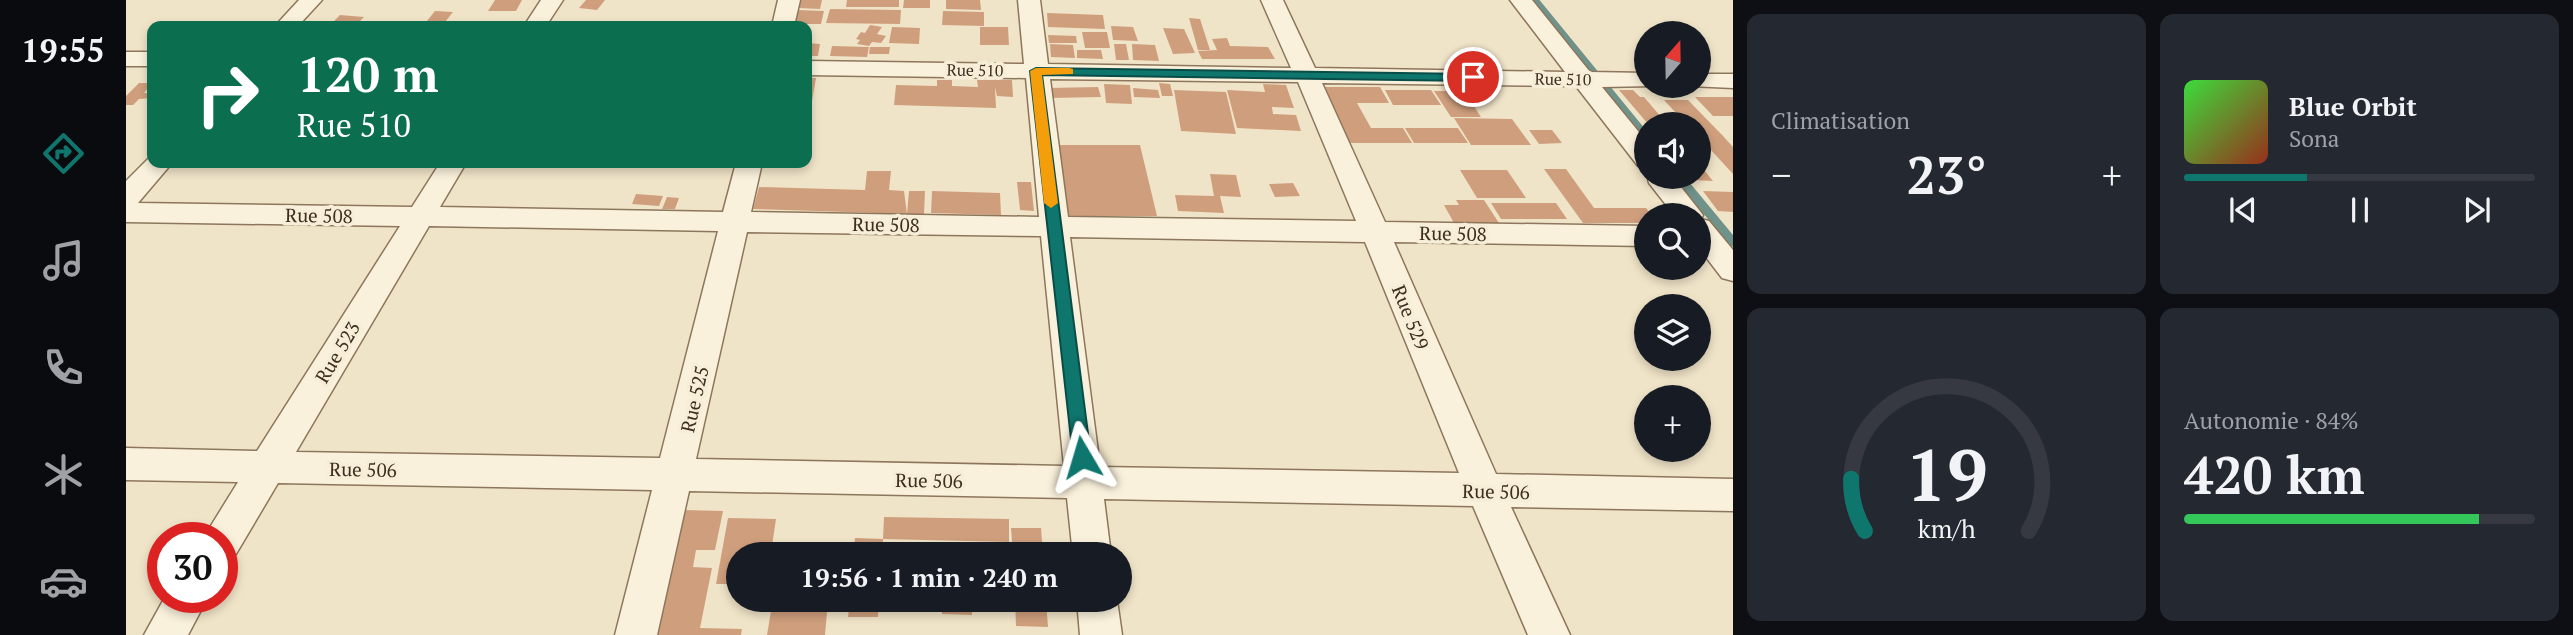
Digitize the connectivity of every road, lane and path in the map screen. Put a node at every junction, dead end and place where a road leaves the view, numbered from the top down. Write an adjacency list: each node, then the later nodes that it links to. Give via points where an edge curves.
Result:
1 (311, 0): 7 (street)
2 (552, 0): 8 (street)
3 (789, 0): 9 (street)
4 (1029, 0): 13 (street)
5 (1272, 0): 14 (street, Rue 529)
6 (1521, 0): 15 (street)
7 (291, 21)
8 (539, 21)
9 (784, 21)
10 (126, 59): 11 (street)
11 (147, 59)
12 (812, 68): 13 (street, Rue 510)
13 (1036, 71): 14 (street, Rue 510); 29 (street)
14 (1307, 75): 15 (street, Rue 510); 30 (street, Rue 529)
15 (1584, 79): 16 (street, Rue 510); 19 (street)
16 (1634, 80)
17 (1712, 81): 18 (street)
18 (1733, 81)
19 (1634, 143)
20 (154, 168): 24 (street)
21 (450, 168): 27 (street, Rue 523)
22 (749, 168): 28 (street, Rue 525)
23 (1670, 189): 25 (street)
24 (126, 198)
25 (1682, 203)
26 (126, 212): 27 (street, Rue 508)
27 (420, 216): 28 (street, Rue 508); 35 (street, Rue 523)
28 (735, 221): 29 (street, Rue 508); 36 (street, Rue 525)
29 (1053, 226): 30 (street, Rue 508); 37 (street)
30 (1376, 232): 31 (street, Rue 508); 38 (street, Rue 529)
31 (1634, 236)
32 (1711, 239): 33 (street)
33 (1733, 270)
34 (126, 464): 35 (street, Rue 506)
35 (267, 467): 36 (street, Rue 506); 40 (street, Rue 523)
36 (676, 475): 37 (street, Rue 506); 45 (street, Rue 525)
37 (1085, 483): 38 (street, Rue 506); 41 (street)
38 (1483, 491): 39 (street, Rue 506); 47 (street, Rue 529)
39 (1733, 495)
40 (234, 522)
41 (1091, 542)
42 (1098, 612): 46 (street)
43 (178, 613): 44 (street)
44 (165, 635)
45 (636, 635)
46 (1101, 635)
47 (1549, 635)

